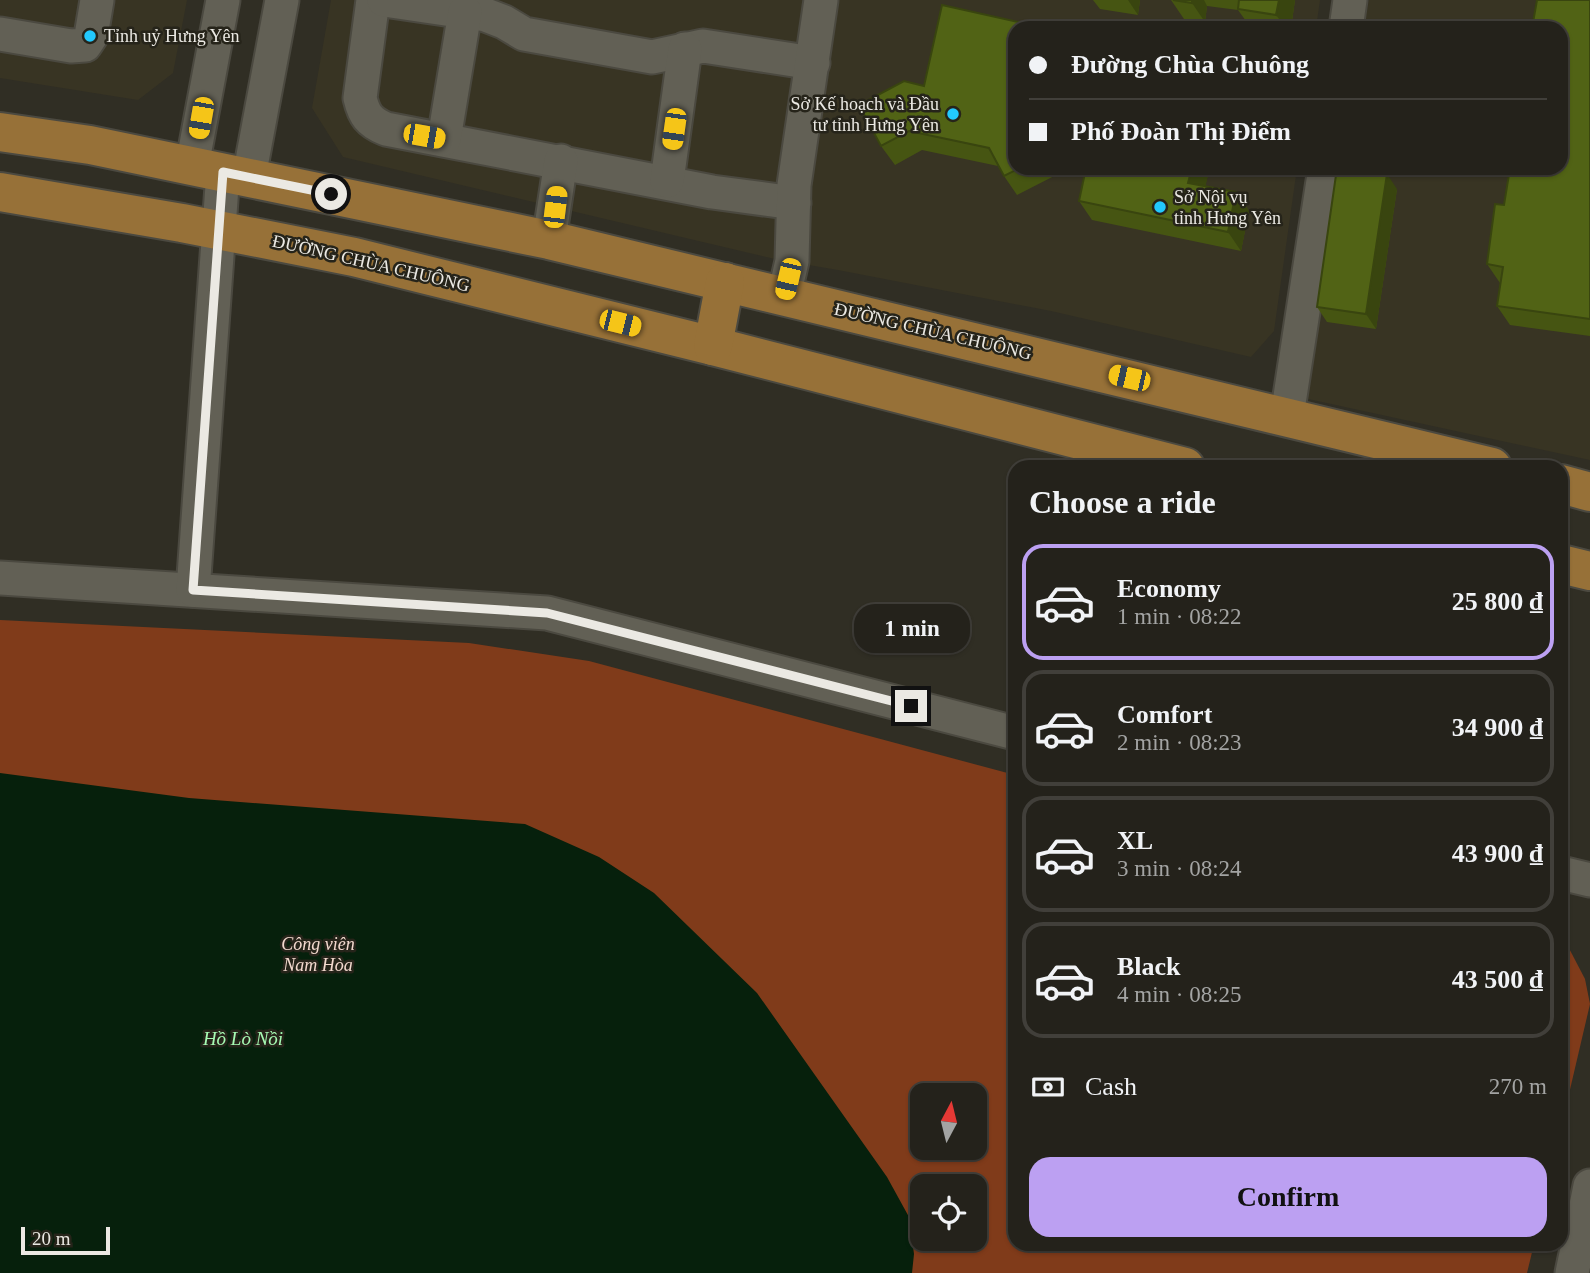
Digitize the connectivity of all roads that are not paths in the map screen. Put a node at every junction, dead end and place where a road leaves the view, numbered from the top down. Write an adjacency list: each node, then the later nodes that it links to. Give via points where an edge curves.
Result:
1 (97, 0): 10 (street, via 85,45)
2 (223, 0): 16 (street)
3 (282, 0): 16 (street)
4 (373, 0): 14 (street, via 360,98 364,113 371,123 386,129)
5 (384, 0): 8 (street)
6 (821, 0): 12 (street)
7 (1350, 0): 9 (street)
8 (447, 6): 11 (street, via 486,15 524,34 652,57); 14 (street)
9 (1347, 21)
10 (0, 34)
11 (685, 50): 12 (street, via 702,46); 18 (street)
12 (813, 63): 20 (street)
13 (0, 132): 16 (main road, ĐƯỜNG CHÙA CHUÔNG)
14 (444, 139): 15 (street)
15 (561, 161): 18 (street); 22 (street)
16 (221, 171): 21 (street); 22 (main road, ĐƯỜNG CHÙA CHUÔNG)
17 (1324, 175): 26 (street)
18 (667, 181): 20 (street)
19 (0, 192): 21 (main road, ĐƯỜNG CHÙA CHUÔNG)
20 (794, 203): 24 (street, via 792,261)
21 (219, 231): 25 (main road, ĐƯỜNG CHÙA CHUÔNG, via 354,257); 34 (street)
22 (549, 240): 23 (main road, ĐƯỜNG CHÙA CHUÔNG)
23 (725, 282): 24 (main road, ĐƯỜNG CHÙA CHUÔNG); 25 (main road)
24 (785, 296): 26 (main road, ĐƯỜNG CHÙA CHUÔNG)
25 (713, 346): 27 (main road, ĐƯỜNG CHÙA CHUÔNG)
26 (1287, 416): 28 (main road, ĐƯỜNG CHÙA CHUÔNG)
27 (1158, 460)
28 (1464, 460)
29 (1568, 486): 30 (main road)
30 (1590, 492)
31 (1568, 566): 32 (main road)
32 (1590, 571)
33 (0, 578): 34 (street)
34 (193, 590): 35 (street, via 547,613)
35 (1008, 731)
36 (1568, 875): 37 (street)
37 (1590, 880)
38 (1590, 1186): 39 (street)
39 (1572, 1273)

